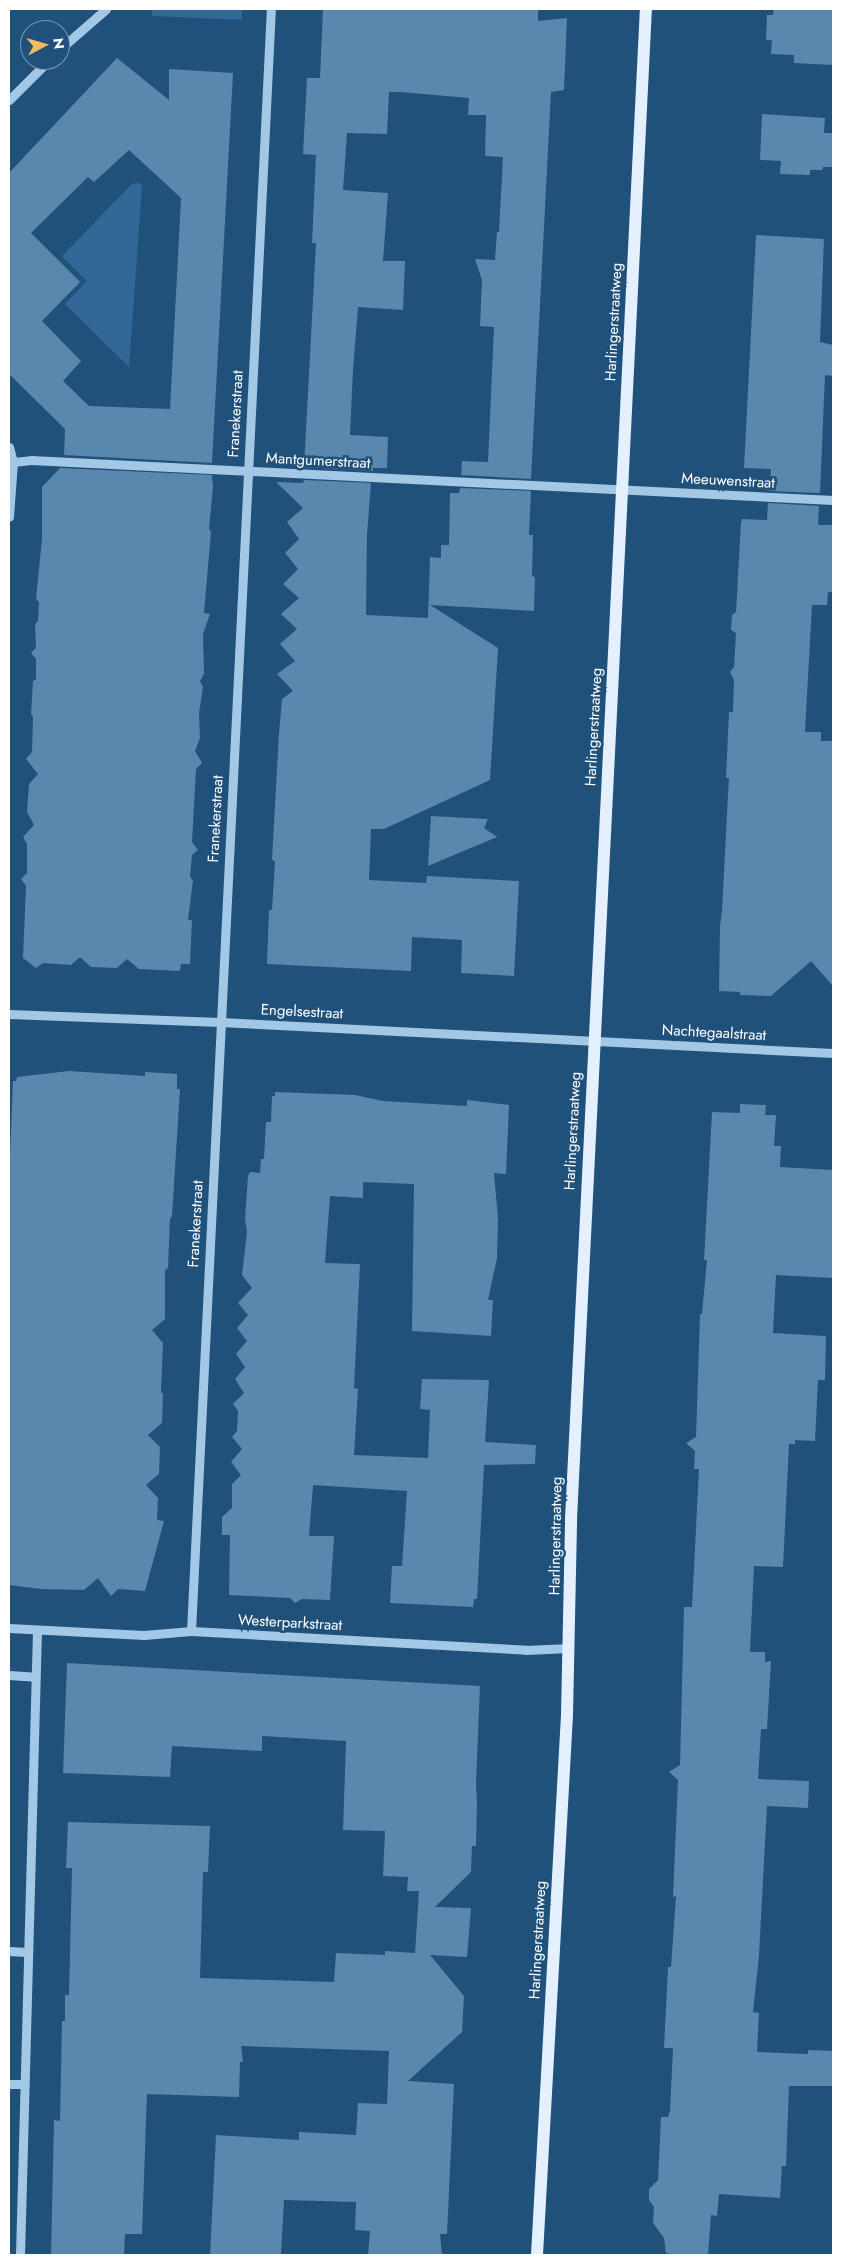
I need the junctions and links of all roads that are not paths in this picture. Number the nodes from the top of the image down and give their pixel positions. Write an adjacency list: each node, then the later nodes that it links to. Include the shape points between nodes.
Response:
1 (106, 9): 4 (street)
2 (271, 9): 9 (street, Franekerstraat)
3 (646, 9): 10 (main road, Harlingerstraatweg)
4 (70, 40)
5 (38, 70): 6 (street)
6 (9, 100)
7 (9, 447): 8 (street)
8 (13, 462): 9 (street, Mantgumerstraat, via 31,460); 12 (street)
9 (247, 471): 10 (street, Mantgumerstraat); 14 (street, Franekerstraat)
10 (622, 490): 11 (street, Meeuwenstraat); 15 (main road, Harlingerstraatweg)
11 (833, 500)
12 (9, 517)
13 (9, 1014): 14 (street, Engelsestraat)
14 (220, 1022): 15 (street, Engelsestraat); 19 (street, Franekerstraat)
15 (594, 1041): 16 (street, Nachtegaalstraat); 20 (main road, Harlingerstraatweg, via 571,1519)
16 (833, 1053)
17 (9, 1628): 18 (street, Westerparkstraat)
18 (37, 1630): 19 (street, Westerparkstraat, via 144,1635); 22 (street)
19 (191, 1631): 20 (street, Westerparkstraat, via 526,1650)
20 (569, 1648): 28 (main road, Harlingerstraatweg)
21 (9, 1675): 22 (street)
22 (36, 1677): 24 (street)
23 (9, 1951): 24 (street)
24 (27, 1952): 26 (street)
25 (9, 2084): 26 (street)
26 (24, 2084): 27 (street)
27 (20, 2255)
28 (537, 2255)

